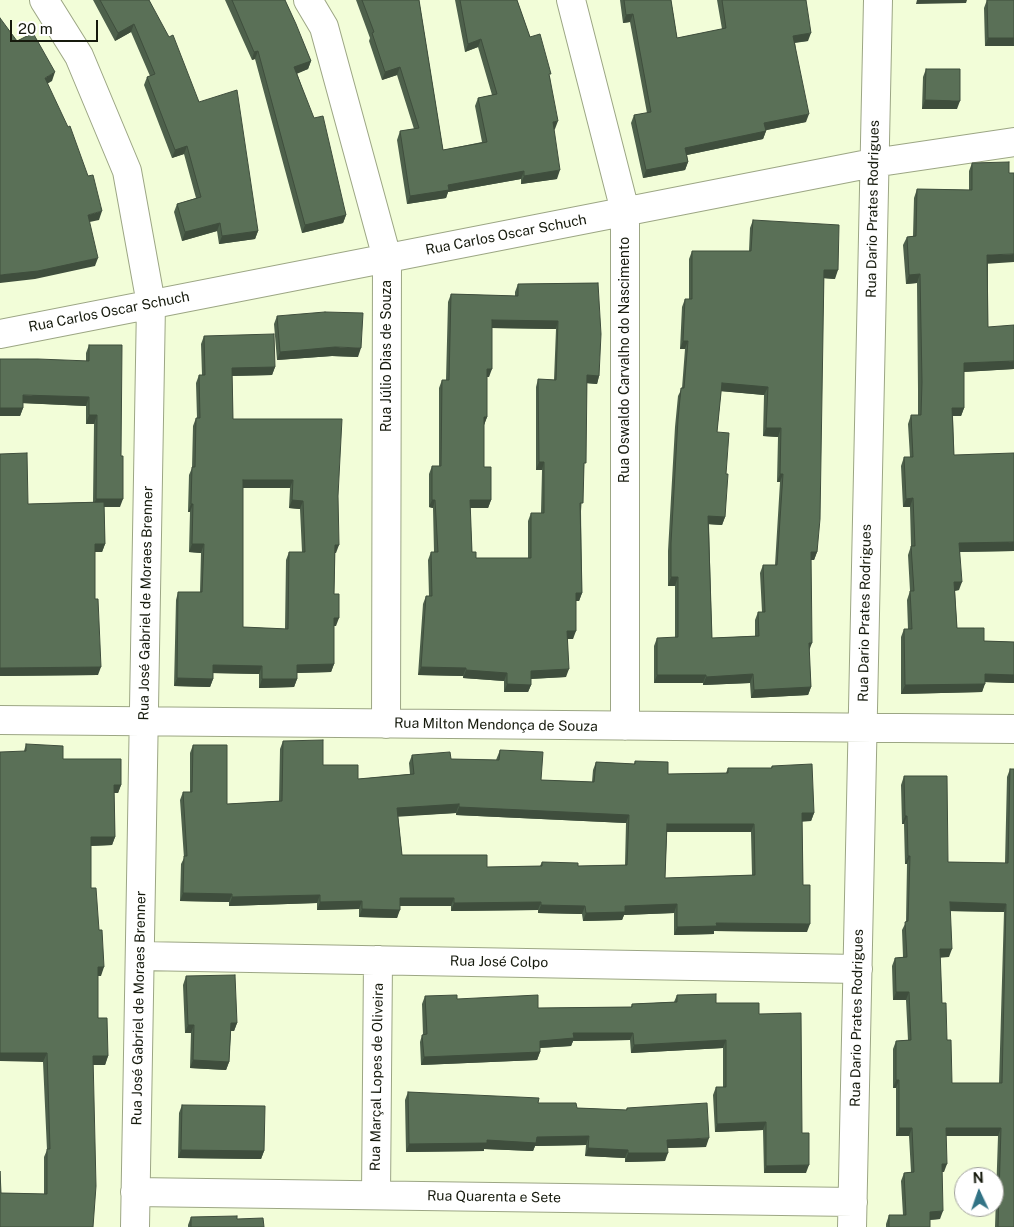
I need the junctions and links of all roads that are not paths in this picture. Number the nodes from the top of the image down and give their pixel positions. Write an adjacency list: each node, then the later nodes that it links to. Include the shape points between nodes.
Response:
1 (44, 0): 9 (street, Rua José Gabriel de Moraes Brenner, via 79,56 127,171)
2 (308, 0): 8 (street, Rua Júlio Dias de Souza, via 324,27)
3 (571, 0): 7 (street, Rua Oswaldo Carvalho do Nascimento)
4 (878, 0): 6 (street, Rua Dario Prates Rodrigues)
5 (1014, 142): 6 (street, Rua Carlos Oscar Schuch)
6 (873, 163): 7 (street, Rua Carlos Oscar Schuch); 15 (street, Rua Dario Prates Rodrigues)
7 (626, 212): 8 (street, Rua Carlos Oscar Schuch); 14 (street, Rua Oswaldo Carvalho do Nascimento)
8 (387, 258): 9 (street, Rua Carlos Oscar Schuch); 13 (street, Rua Júlio Dias de Souza)
9 (151, 304): 10 (street, Rua Carlos Oscar Schuch); 12 (street, Rua José Gabriel de Moraes Brenner)
10 (0, 334)
11 (0, 720): 12 (street, Rua Milton Mendonça de Souza)
12 (144, 721): 13 (street, Rua Milton Mendonça de Souza); 17 (street, Rua José Gabriel de Moraes Brenner)
13 (386, 724): 14 (street, Rua Milton Mendonça de Souza)
14 (625, 726): 15 (street, Rua Milton Mendonça de Souza)
15 (863, 728): 16 (street, Rua Milton Mendonça de Souza); 19 (street, Rua Dario Prates Rodrigues)
16 (1003, 729)
17 (140, 956): 18 (street, Rua José Colpo); 20 (street, Rua José Gabriel de Moraes Brenner)
18 (378, 960): 19 (street, Rua José Colpo); 21 (street, Rua Marçal Lopes de Oliveira)
19 (858, 969): 22 (street, Rua Dario Prates Rodrigues)
20 (136, 1192): 21 (street, Rua Quarenta e Sete); 23 (street, Rua José Gabriel de Moraes Brenner)
21 (376, 1195): 22 (street, Rua Quarenta e Sete)
22 (852, 1214)
23 (135, 1227)

